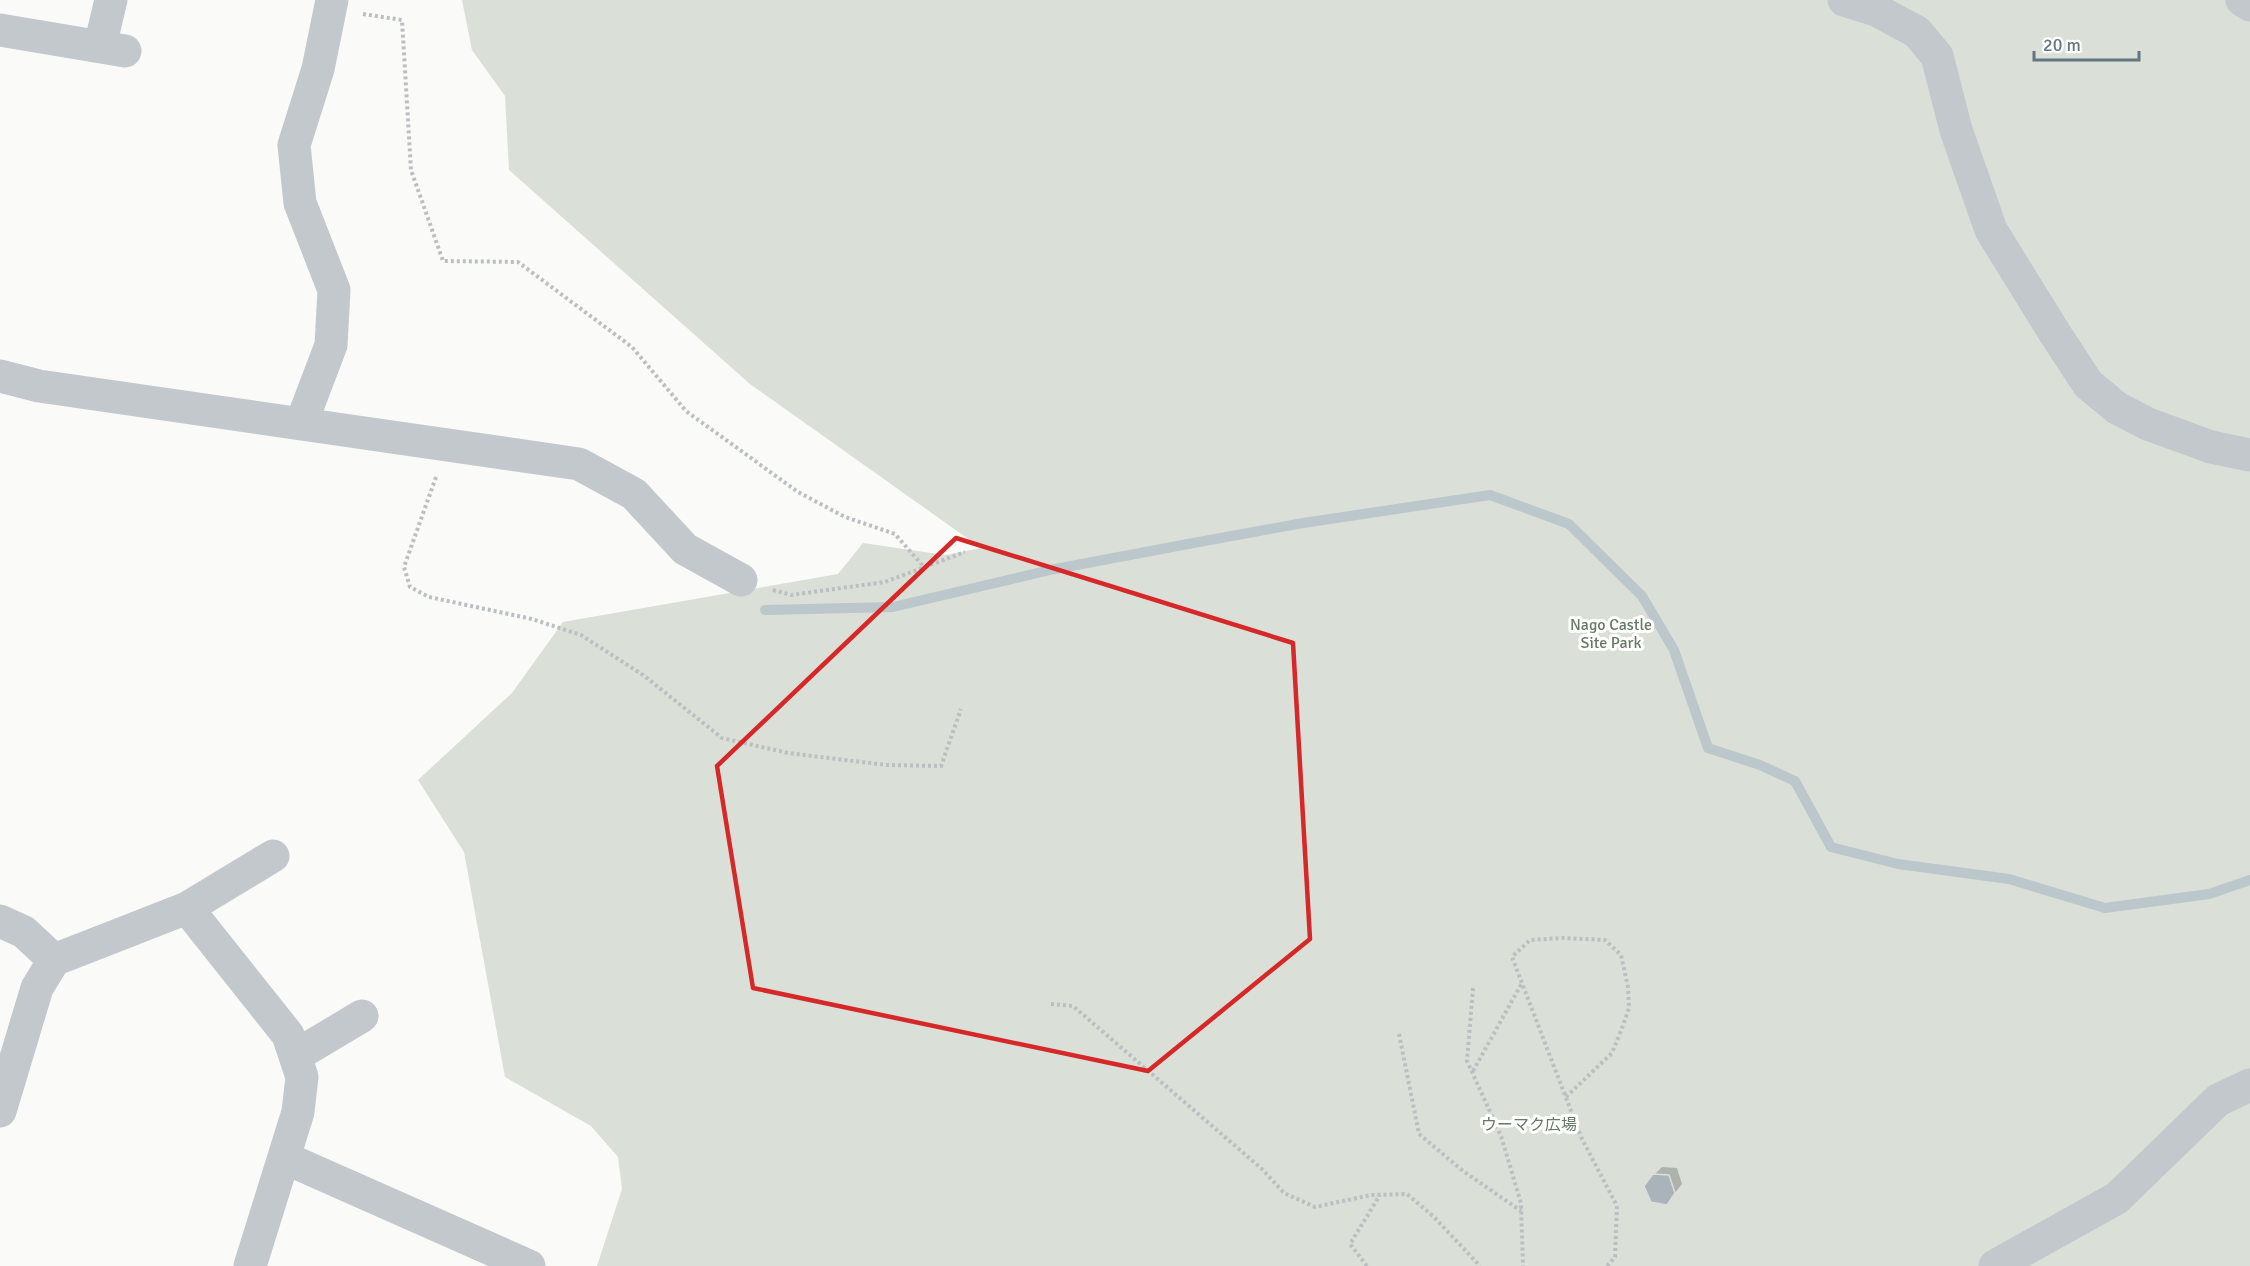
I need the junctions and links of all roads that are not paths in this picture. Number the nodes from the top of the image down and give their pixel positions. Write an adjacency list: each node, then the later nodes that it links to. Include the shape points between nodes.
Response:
1 (111, 0): 6 (street, via 113,48)
2 (1844, 0): 9 (street, via 1876,10 1917,32 1937,56 1956,130 1991,230 2088,384 2117,408 2148,424 2211,447)
3 (2242, 0): 5 (street)
4 (332, 4): 8 (street, via 318,69 294,145 300,202 334,290 331,345)
5 (2250, 5)
6 (0, 30)
7 (0, 376): 8 (street, via 39,386)
8 (301, 424): 10 (street, via 579,464 634,494 685,549)
9 (2250, 454)
10 (741, 580)
11 (273, 856): 12 (street)
12 (187, 908): 14 (street); 16 (street, via 288,1035)
13 (0, 921): 14 (street, via 24,932)
14 (54, 960): 18 (street, via 37,988)
15 (362, 1016): 16 (street)
16 (295, 1056): 19 (street, via 302,1077)
17 (2250, 1085): 22 (street, via 2218,1100 2117,1198)
18 (0, 1111)
19 (285, 1158): 20 (street); 21 (street)
20 (250, 1266)
21 (529, 1266)
22 (1995, 1266)

